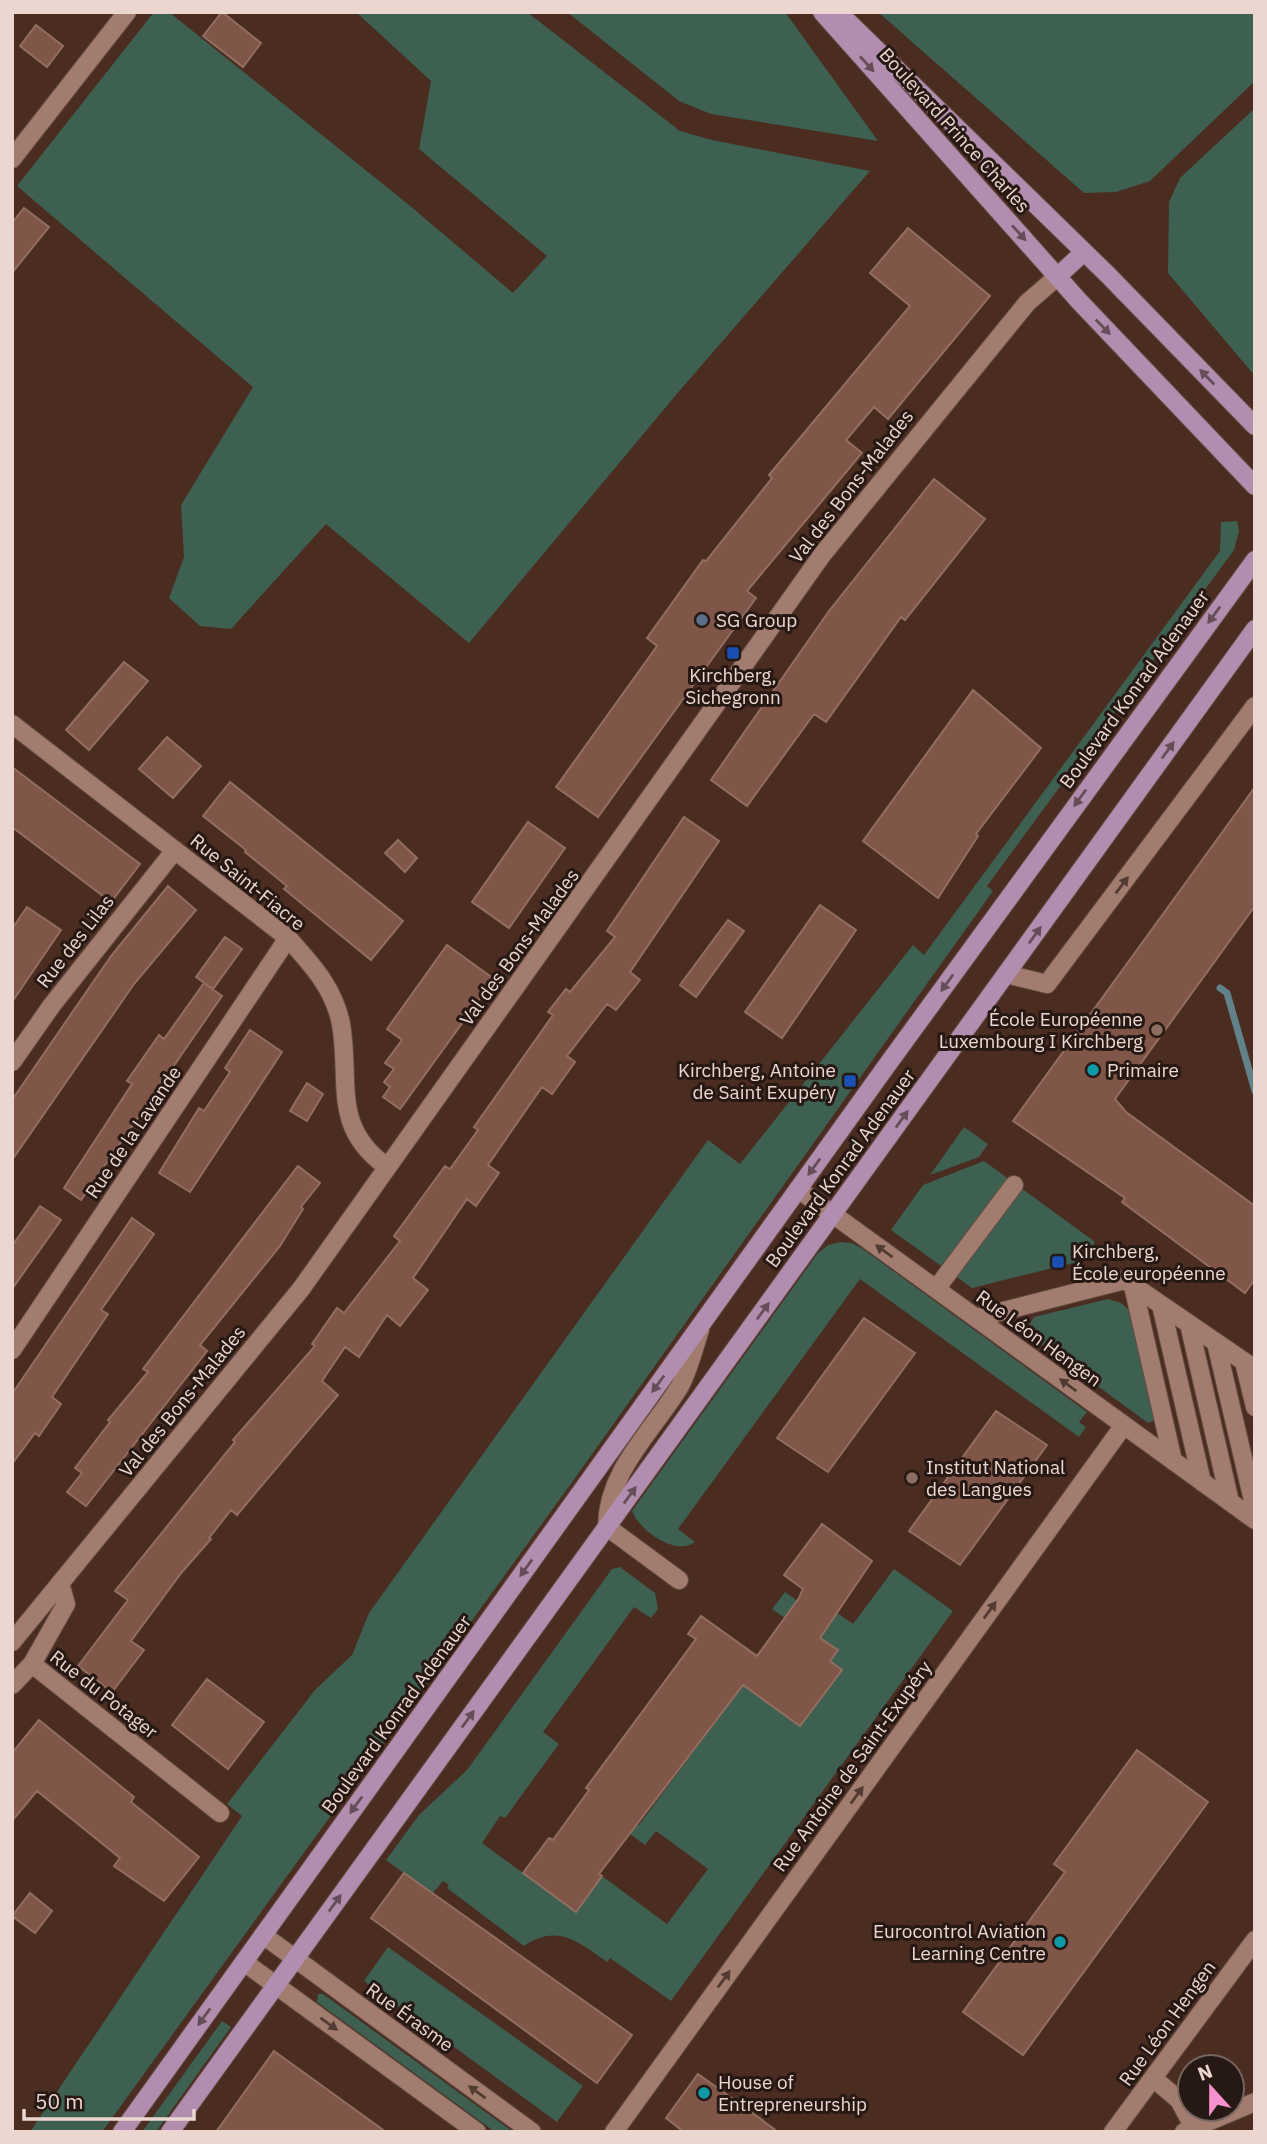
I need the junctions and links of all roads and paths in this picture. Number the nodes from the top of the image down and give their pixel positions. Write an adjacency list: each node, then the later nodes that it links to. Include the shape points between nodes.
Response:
1 (127, 12): 4 (street)
2 (822, 12): 6 (main road, Boulevard Prince Charles, one-way to 6)
3 (838, 12): 5 (main road, Boulevard Prince Charles)
4 (12, 159)
5 (1084, 252): 6 (main road); 7 (main road, Boulevard Prince Charles, one-way to 5)
6 (1058, 276): 8 (main road, Boulevard Prince Charles, one-way to 8); 17 (street, Val des Bons-Malades, via 1027,303 822,555)
7 (1255, 426)
8 (1255, 486)
9 (1255, 560): 19 (main road, Boulevard Konrad Adenauer, one-way to 19)
10 (1255, 629): 15 (main road, Boulevard Konrad Adenauer, one-way to 10)
11 (1255, 706): 15 (street, one-way to 11, via 1047,984)
12 (12, 724): 13 (street, Rue Saint-Fiacre)
13 (175, 850): 14 (street, Rue Saint-Fiacre); 16 (street, Rue des Lilas, via 52,1004)
14 (288, 938): 17 (street, Rue Saint-Fiacre, via 325,980 341,1023 351,1125 360,1143); 28 (street, Rue de la Lavande)
15 (1006, 974): 20 (main road, Boulevard Konrad Adenauer, one-way to 15)
16 (12, 1062)
17 (386, 1166): 39 (street, Val des Bons-Malades, via 301,1289)
18 (1014, 1185): 22 (street)
19 (798, 1189): 20 (street, Rue Léon Hengen); 25 (main road, Boulevard Konrad Adenauer)
20 (833, 1214): 22 (street, Rue Léon Hengen, one-way to 20); 37 (main road, Boulevard Konrad Adenauer, one-way to 20)
21 (1133, 1286): 23 (street); 24 (street, via 1125,1280); 32 (street)
22 (936, 1289): 24 (street, Rue Léon Hengen)
23 (1161, 1305): 26 (street); 33 (street)
24 (976, 1318): 31 (street, Rue Léon Hengen, one-way to 24)
25 (704, 1320): 37 (street, Boulevard Konrad Adenauer, via 681,1384 614,1482); 44 (main road, Boulevard Konrad Adenauer, one-way to 44)
26 (1189, 1324): 27 (street); 34 (street)
27 (1216, 1343): 29 (street); 35 (street)
28 (12, 1350)
29 (1250, 1365): 30 (street)
30 (1255, 1407)
31 (1124, 1425): 32 (street, Rue Léon Hengen); 56 (street, Rue Antoine de Saint-Exupéry, one-way to 31)
32 (1174, 1461): 33 (street, Rue Léon Hengen)
33 (1202, 1482): 34 (street, Rue Léon Hengen)
34 (1230, 1502): 36 (street, Rue Léon Hengen)
35 (1255, 1508)
36 (1255, 1521)
37 (607, 1527): 38 (street); 46 (main road, Boulevard Konrad Adenauer, one-way to 37)
38 (679, 1580)
39 (60, 1583): 40 (street, Val des Bons-Malades); 41 (street, Rue du Potager, via 66,1604)
40 (12, 1642)
41 (32, 1664): 42 (street); 43 (street, Rue du Potager)
42 (12, 1685)
43 (220, 1813)
44 (263, 1935): 46 (street, Rue Érasme); 47 (main road, Boulevard Konrad Adenauer)
45 (1255, 1940): 49 (street, Rue Léon Hengen)
46 (295, 1959): 48 (main road, Boulevard Konrad Adenauer); 55 (street, Rue Érasme, one-way to 46)
47 (244, 1962): 48 (street); 52 (main road, Boulevard Konrad Adenauer, one-way to 52)
48 (276, 1985): 53 (main road, Boulevard Konrad Adenauer); 54 (street, one-way to 54)
49 (1153, 2078): 51 (street, via 1180,2100); 57 (street, Rue Léon Hengen)
50 (1255, 2102): 51 (street)
51 (1189, 2130)
52 (122, 2132)
53 (170, 2132)
54 (477, 2132)
55 (532, 2132)
56 (614, 2132)
57 (1113, 2132)

